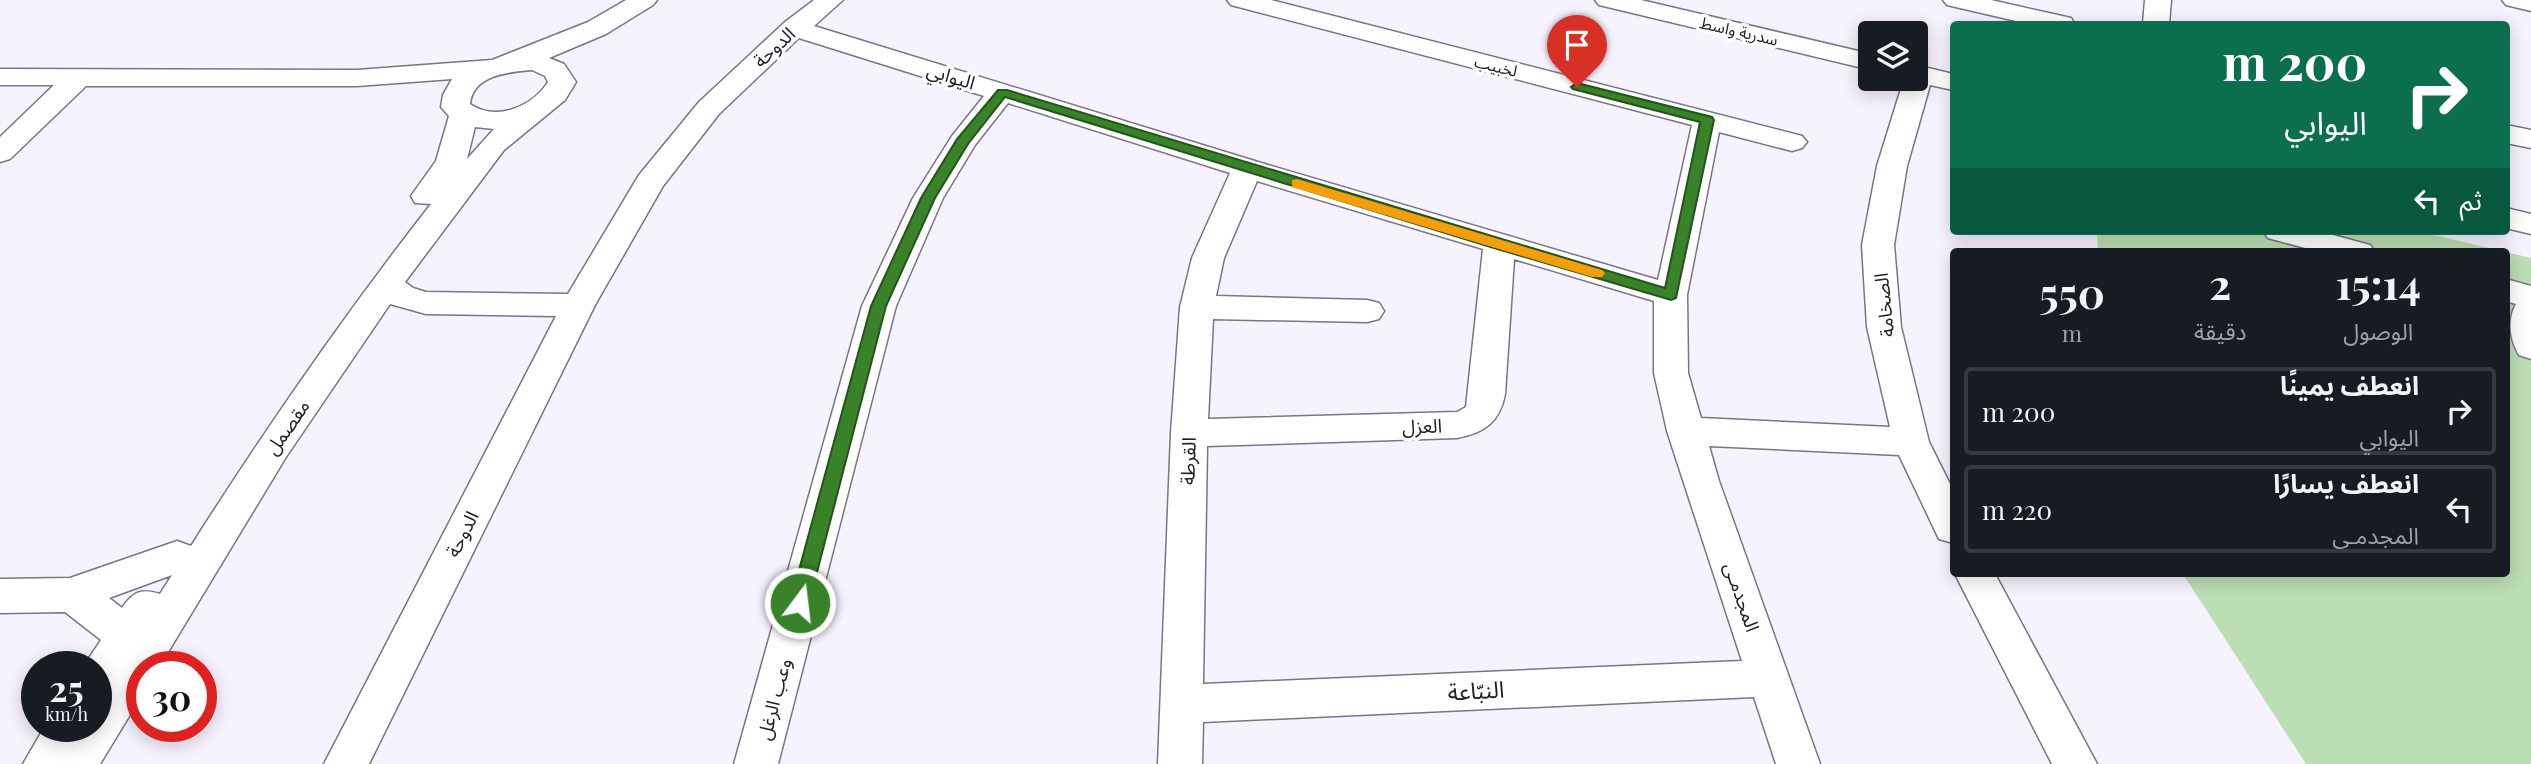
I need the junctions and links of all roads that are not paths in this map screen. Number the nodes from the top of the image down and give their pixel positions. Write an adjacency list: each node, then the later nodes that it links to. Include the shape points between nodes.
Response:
1 (830, 0): 11 (street, الدوحة)
2 (1240, 0): 24 (street, لخبيب)
3 (1608, 0): 12 (street, سدرية واسط)
4 (1956, 0): 9 (street)
5 (2158, 0): 10 (street)
6 (2515, 0): 7 (street)
7 (2531, 3)
8 (633, 7): 13 (street, via 570,40); 19 (street)
9 (2049, 21)
10 (2156, 21)
11 (794, 28): 21 (street, اليوابي); 41 (street, الدوحة, via 709,108 650,182)
12 (1858, 59)
13 (503, 65): 17 (street); 19 (street, via 548,65 559,72); 22 (street, via 461,86)
14 (1928, 76): 18 (street)
15 (0, 77): 16 (street)
16 (78, 78): 17 (street, via 212,79 233,90 308,92); 25 (street)
17 (357, 78): 22 (street, via 394,82)
18 (1950, 81)
19 (562, 82): 23 (street, مقصمل, via 558,93)
20 (1913, 91): 49 (street, الصخامة, via 1892,166 1878,245 1884,327)
21 (1002, 92): 30 (street, اليوابي); 61 (street, وعب الرغل, via 962,142 928,198 879,306)
22 (459, 106): 23 (street, via 493,120); 51 (street, مقصمل, via 451,162 300,370)
23 (529, 113): 36 (street, مقصمل, via 494,144)
24 (1707, 120): 28 (street, لخبيب); 38 (street, المجدمـى)
25 (11, 130): 29 (street)
26 (2510, 135): 27 (street)
27 (2531, 139)
28 (1792, 142)
29 (0, 153)
30 (1247, 168): 34 (street, اليوابي); 43 (street, القرطة, via 1208,258)
31 (2510, 219): 32 (street)
32 (2531, 223)
33 (2294, 235): 35 (street)
34 (1499, 245): 38 (street, اليوابي); 48 (street, العزل, via 1488,394 1480,418 1457,425)
35 (2344, 248)
36 (387, 283): 40 (street, via 401,296); 45 (street, مقصمل)
37 (2510, 291): 39 (street)
38 (1671, 295): 47 (street, المجدمـى, via 1671,373)
39 (2531, 297)
40 (426, 303): 41 (street); 45 (street, via 392,310)
41 (578, 305): 60 (street, الدوحة)
42 (2531, 306): 46 (street, via 2526,317)
43 (1197, 307): 44 (street); 48 (street, القرطة)
44 (1367, 311)
45 (360, 324): 59 (street, مقصمل)
46 (2531, 347)
47 (1685, 431): 49 (street); 57 (street, المجدمـى)
48 (1189, 433): 58 (street, القرطة)
49 (1911, 442): 50 (street, الصخامة)
50 (1950, 522)
51 (177, 557): 53 (street); 55 (street, مقصمل)
52 (1977, 577): 64 (street)
53 (71, 595): 54 (street); 55 (street, via 93,606)
54 (0, 596)
55 (125, 639): 56 (street, مقصمل)
56 (112, 659)
57 (1770, 678): 58 (street, النبّاعة); 63 (street, المجدمـى)
58 (1181, 705): 62 (street, القرطة)
59 (55, 752)
60 (346, 764)
61 (756, 764)
62 (1180, 764)
63 (1798, 764)
64 (2076, 764)

